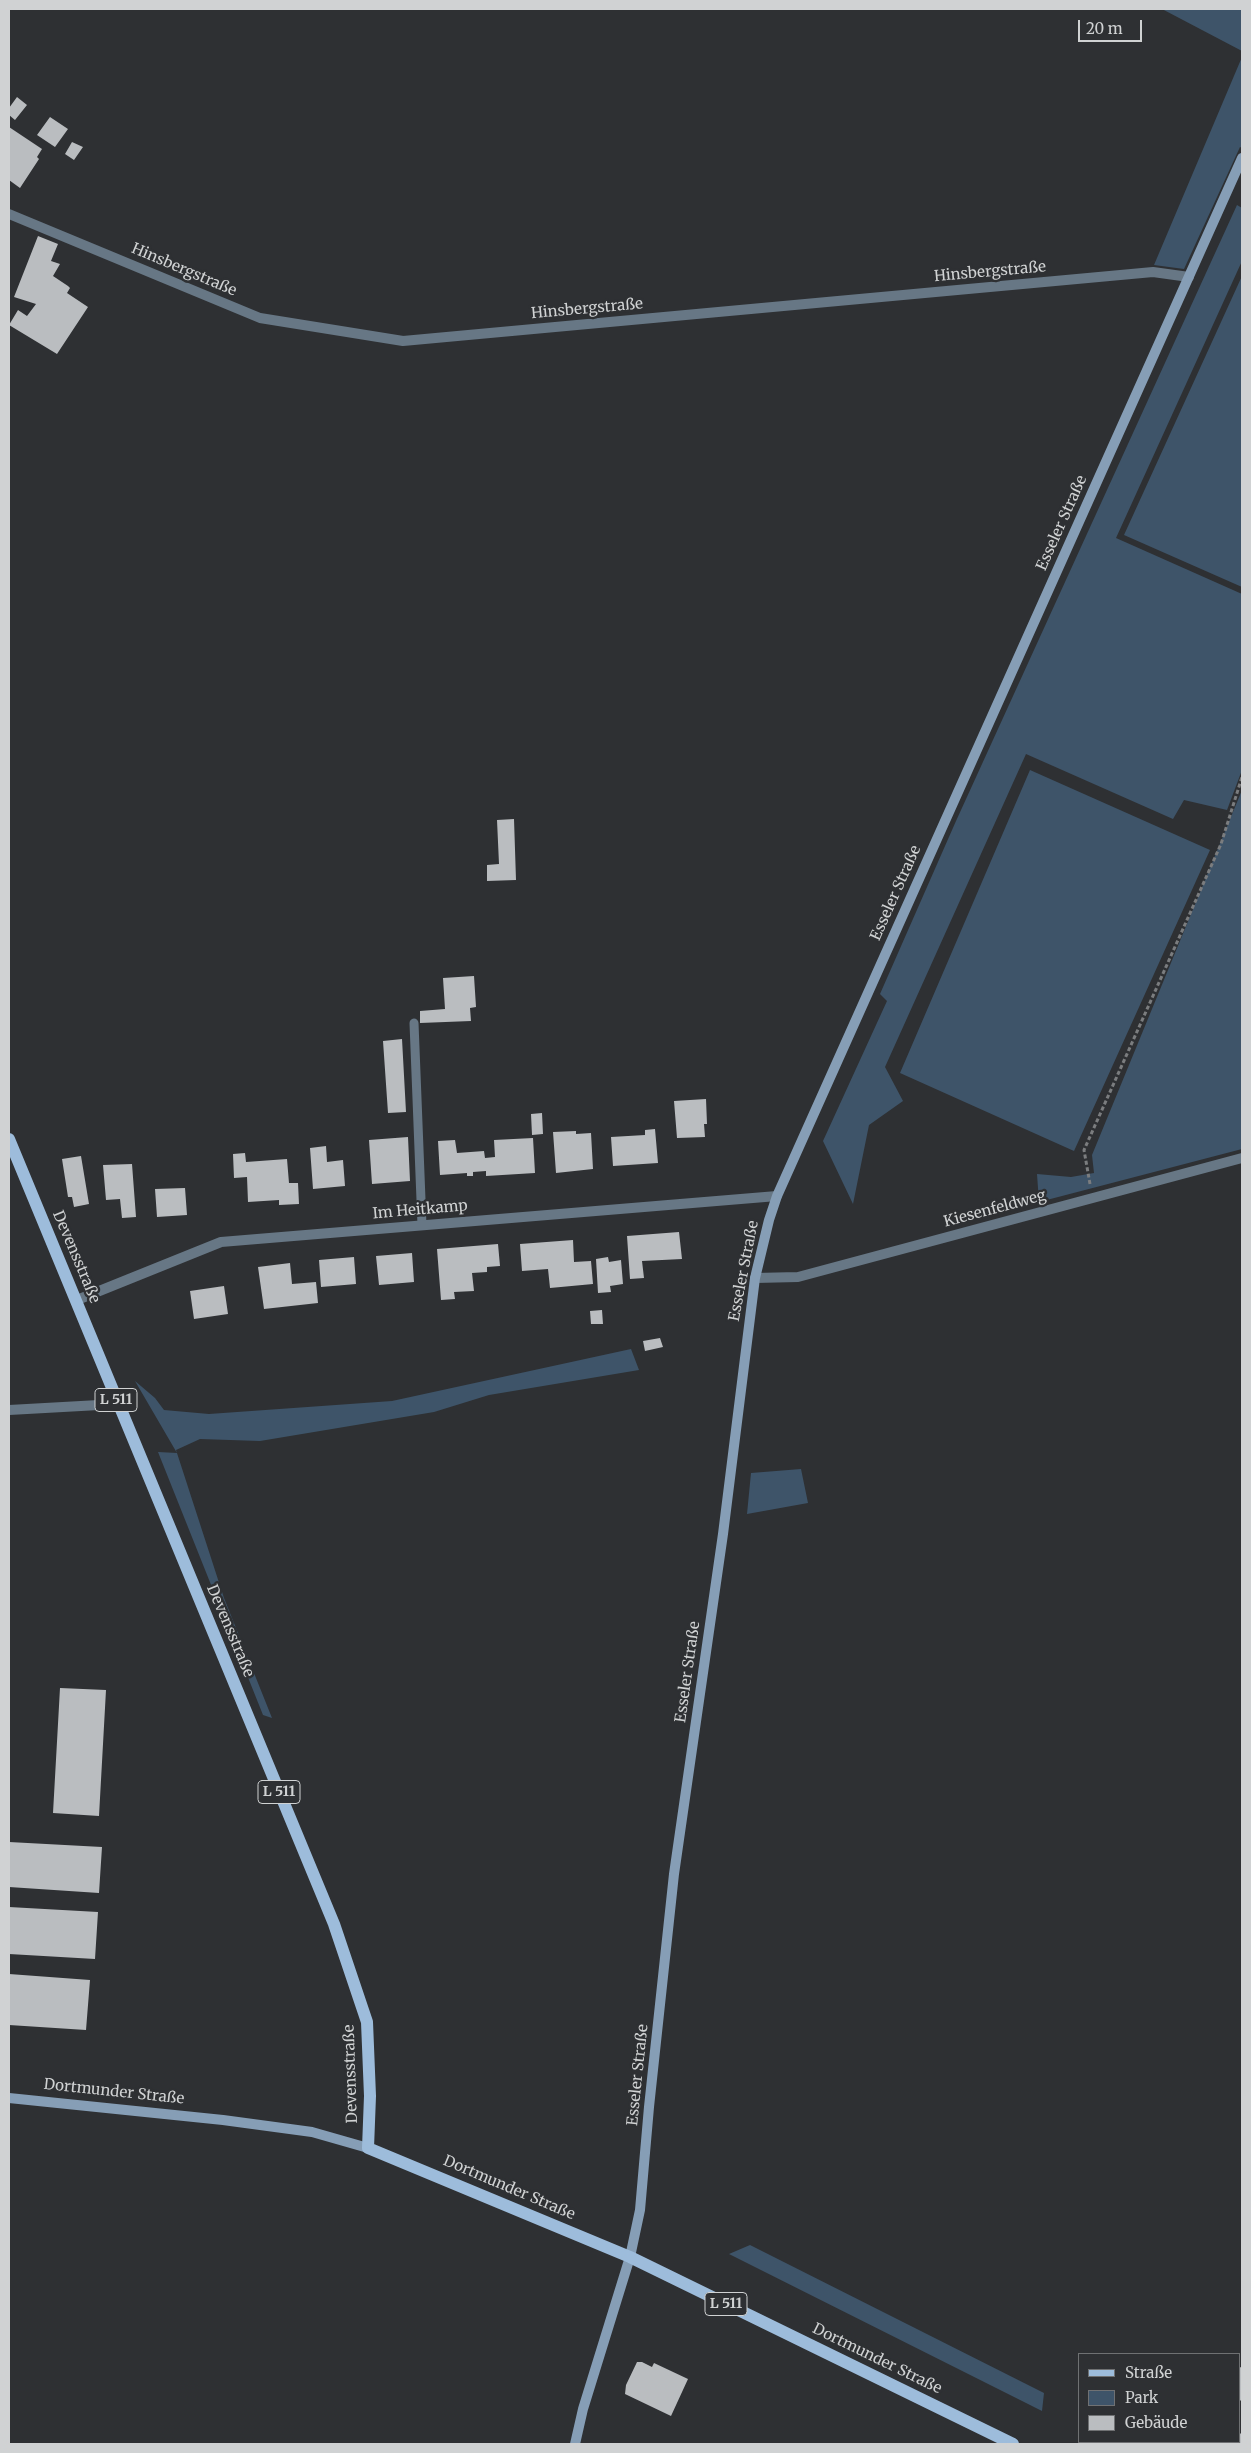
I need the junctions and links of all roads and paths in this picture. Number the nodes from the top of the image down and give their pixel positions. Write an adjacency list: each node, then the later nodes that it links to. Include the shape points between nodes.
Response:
1 (1242, 158): 3 (main road, Esseler Straße)
2 (9, 214): 3 (street, Hinsbergstraße, via 260,318 403,341 1153,272)
3 (1189, 277): 8 (main road, Esseler Straße)
4 (1242, 777): 9 (path, via 1220,844 1084,1150)
5 (414, 1022): 10 (lane)
6 (9, 1139): 12 (main road, Devensstraße / L 511)
7 (1242, 1158): 9 (street, Kiesenfeldweg)
8 (777, 1196): 10 (street, Im Heitkamp); 11 (main road, Esseler Straße)
9 (1093, 1198): 11 (street, Kiesenfeldweg, via 798,1277)
10 (422, 1225): 12 (street, Im Heitkamp, via 221,1242)
11 (755, 1278): 17 (main road, Esseler Straße, via 674,1874 640,2210)
12 (77, 1300): 13 (main road, Devensstraße / L 511)
13 (117, 1404): 14 (street); 16 (main road, Devensstraße / L 511, via 334,1924 368,2022)
14 (9, 1410)
15 (9, 2098): 16 (main road, Dortmunder Straße, via 312,2132)
16 (368, 2148): 17 (main road, Dortmunder Straße / L 511)
17 (630, 2257): 18 (main road, Esseler Straße); 19 (main road, Dortmunder Straße / L 511)
18 (575, 2444)
19 (1013, 2444)

